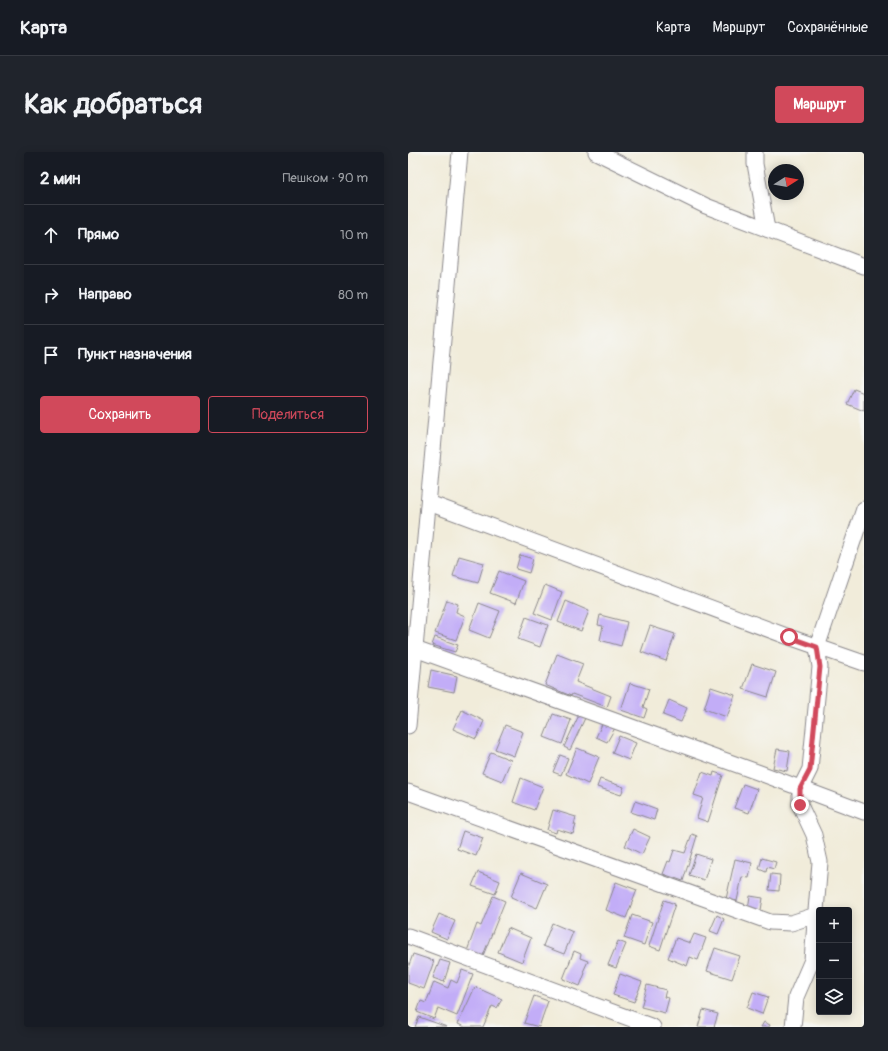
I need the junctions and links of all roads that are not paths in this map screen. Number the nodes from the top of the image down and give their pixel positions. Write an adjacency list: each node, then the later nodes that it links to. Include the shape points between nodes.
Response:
1 (460, 152): 6 (street)
2 (596, 152): 4 (street, via 706,206)
3 (756, 152): 4 (street, via 755,164)
4 (767, 229): 5 (street)
5 (864, 266)
6 (429, 503): 8 (street); 9 (street)
7 (864, 509): 8 (street)
8 (817, 647): 10 (street); 12 (street, via 820,667 810,770)
9 (415, 649): 11 (street); 12 (street)
10 (864, 663)
11 (408, 726)
12 (800, 789): 14 (street); 15 (street, via 800,805 814,835 820,862)
13 (408, 792): 16 (street, via 770,922 791,923)
14 (864, 812)
15 (817, 907)
16 (816, 914): 19 (street, via 812,960 796,997)
17 (408, 936): 18 (street)
18 (653, 1027)
19 (793, 1027)

